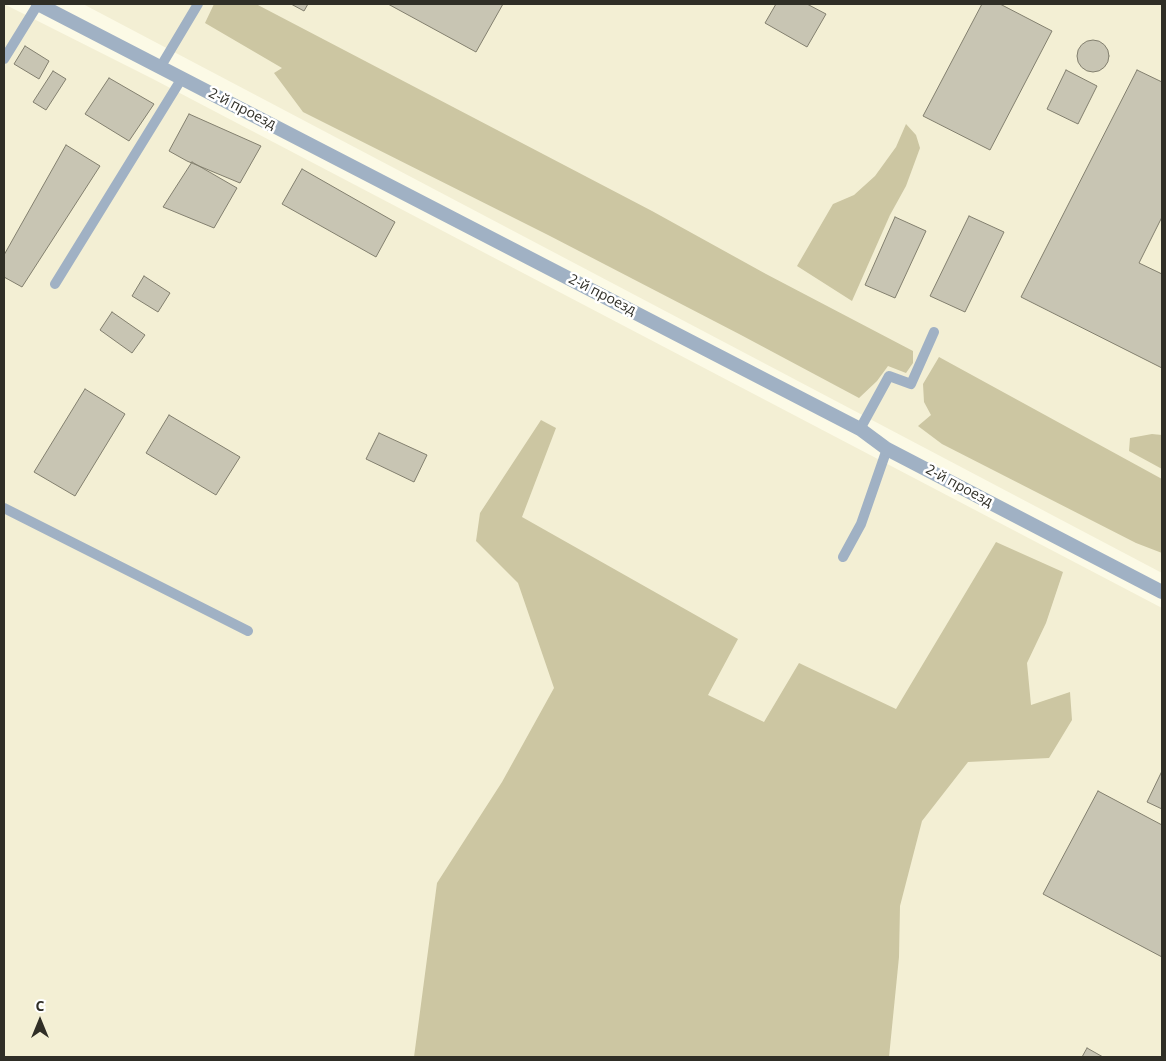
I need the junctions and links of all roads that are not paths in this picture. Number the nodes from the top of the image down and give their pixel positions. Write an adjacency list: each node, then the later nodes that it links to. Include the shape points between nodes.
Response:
1 (38, 4): 3 (lane); 4 (street, 2-й проезд)
2 (198, 4): 4 (lane)
3 (4, 59)
4 (161, 66): 5 (street, 2-й проезд)
5 (182, 78): 6 (lane); 8 (street, 2-й проезд)
6 (55, 284)
7 (934, 332): 8 (lane, via 910,384 889,376)
8 (860, 429): 9 (street, 2-й проезд)
9 (887, 449): 11 (lane, via 861,524); 12 (street, 2-й проезд)
10 (4, 508): 13 (lane)
11 (843, 557)
12 (1162, 592)
13 (248, 631)

